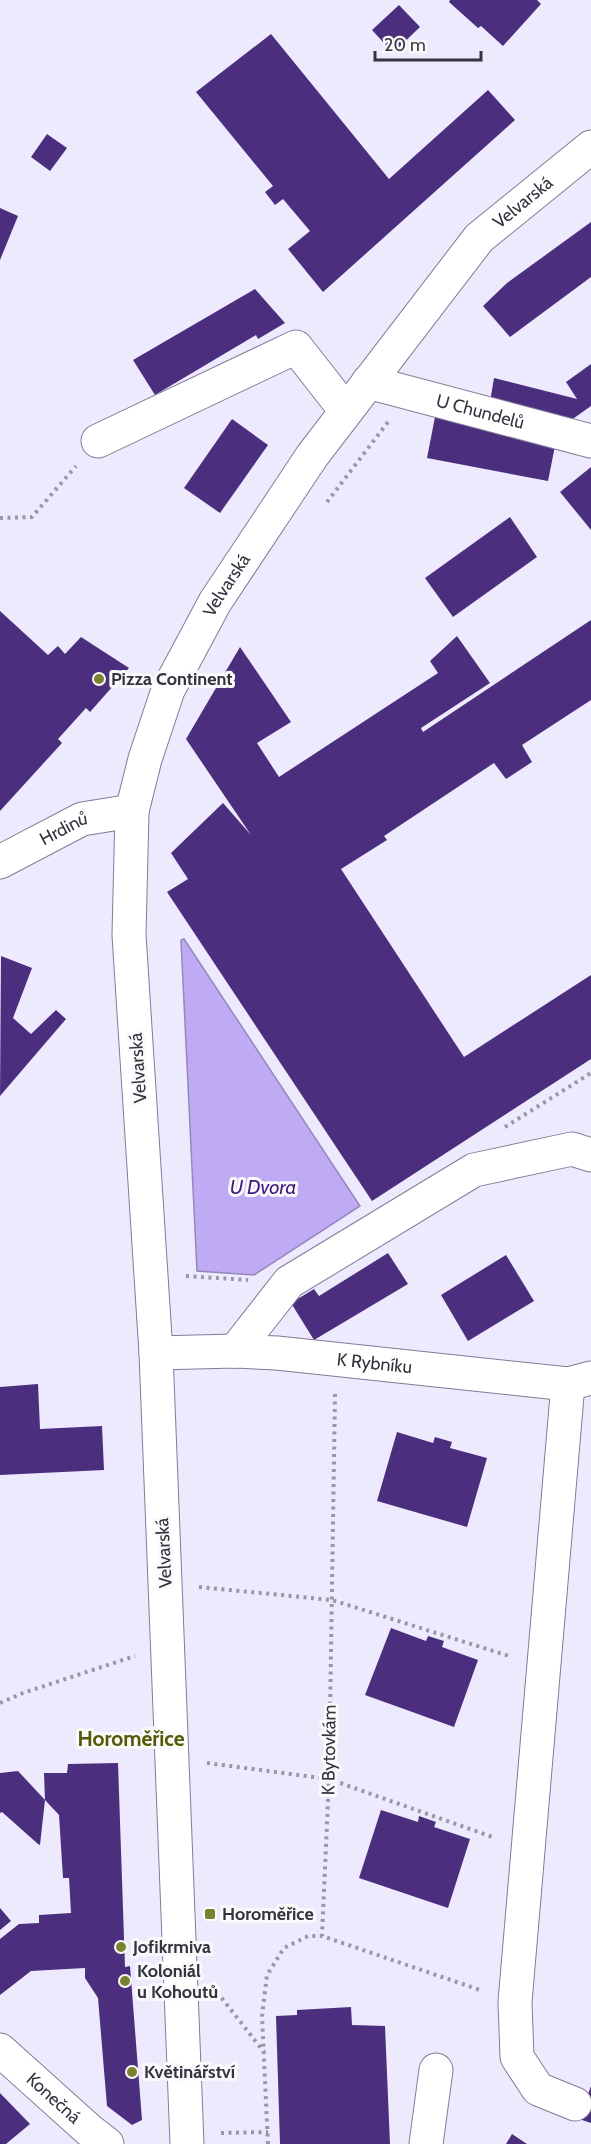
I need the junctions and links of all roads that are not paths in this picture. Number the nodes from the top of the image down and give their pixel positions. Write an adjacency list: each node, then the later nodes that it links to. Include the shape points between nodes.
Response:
1 (591, 147): 2 (main road, Velvarská, via 479,238)
2 (368, 382): 3 (main road, Velvarská); 5 (main road, U Chundelů)
3 (346, 411): 4 (main road, via 296,347); 6 (main road, Velvarská, via 215,602 178,670 145,759)
4 (98, 441)
5 (591, 441)
6 (132, 811): 7 (main road, Hrdinů, via 82,819); 10 (main road, Velvarská, via 129,935)
7 (0, 862)
8 (591, 1155): 9 (main road, via 573,1149 474,1170 289,1282)
9 (235, 1351): 10 (main road, K Rybníku); 11 (main road, K Rybníku)
10 (156, 1353): 16 (main road, Velvarská)
11 (579, 1381): 14 (main road, via 544,1666 515,2002 517,2057 538,2089)
12 (0, 2050): 15 (main road, Konečná)
13 (436, 2070): 17 (main road)
14 (575, 2104)
15 (107, 2144)
16 (187, 2144)
17 (426, 2144)

